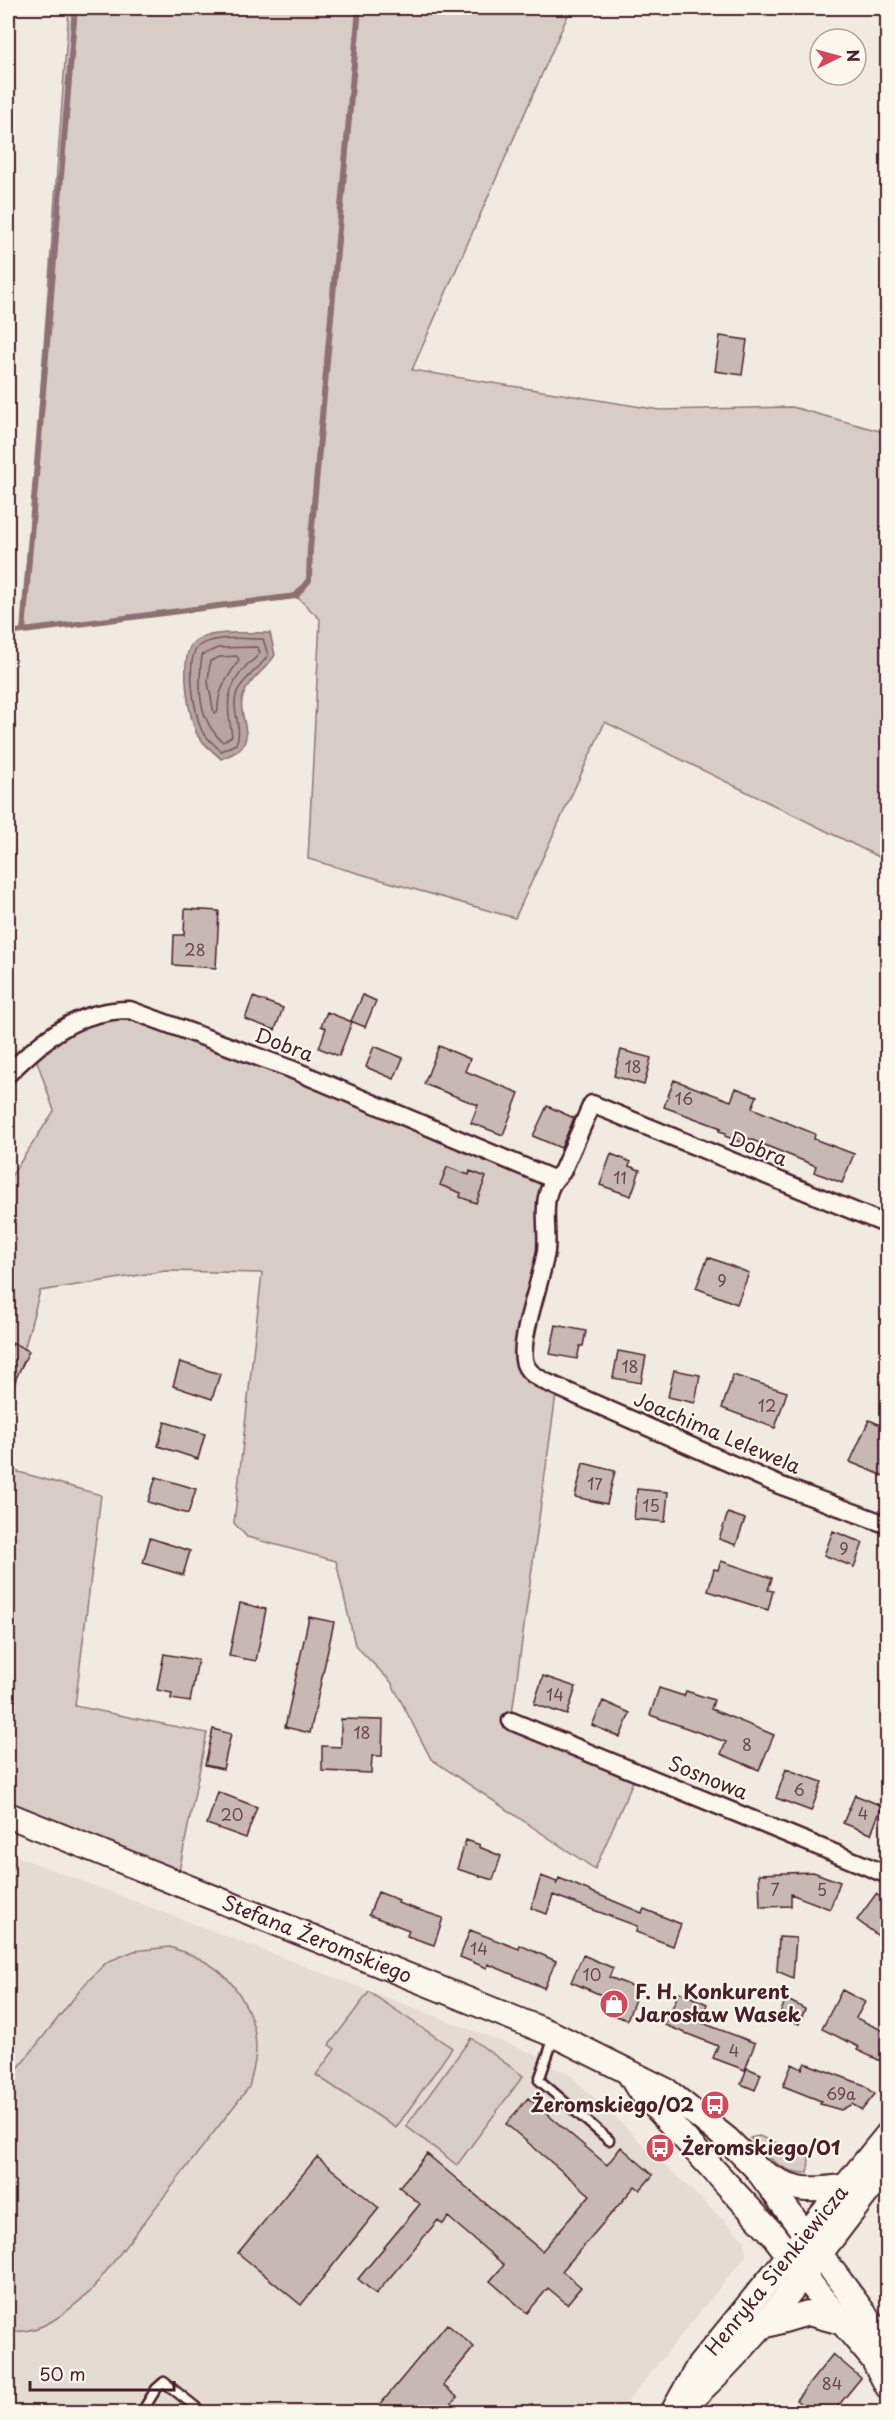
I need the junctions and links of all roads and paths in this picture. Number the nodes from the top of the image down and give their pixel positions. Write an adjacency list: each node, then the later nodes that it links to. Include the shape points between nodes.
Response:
1 (8, 1074): 2 (street, Dobra, via 33,1049 72,1022 110,1010 130,1010 291,1069)
2 (553, 1179): 3 (street, Dobra, via 562,1172 592,1104); 4 (street, Dobra, via 546,1196 546,1250 526,1342 524,1361)
3 (888, 1225)
4 (532, 1374): 5 (street, Joachima Lelewela, via 779,1485)
5 (888, 1525)
6 (511, 1721): 8 (street, Sosnowa)
7 (8, 1815): 9 (street, Stefana Żeromskiego)
8 (888, 1875)
9 (555, 2035): 10 (street, Stefana Żeromskiego); 12 (lane, via 539,2080)
10 (625, 2068): 14 (street, Stefana Żeromskiego, via 667,2091 727,2139); 18 (street, Stefana Żeromskiego, via 638,2088)
11 (888, 2134): 15 (street, Henryka Sienkiewicza)
12 (609, 2140)
13 (888, 2165): 17 (street, Henryka Sienkiewicza)
14 (756, 2169): 15 (street, Stefana Żeromskiego, via 783,2185 815,2191); 16 (street, Stefana Żeromskiego)
15 (846, 2186): 16 (street, Henryka Sienkiewicza)
16 (805, 2234): 17 (street, Stefana Żeromskiego); 18 (street, Henryka Sienkiewicza)
17 (820, 2253): 19 (street, Henryka Sienkiewicza); 22 (street, Stefana Żeromskiego)
18 (789, 2254): 19 (street, Stefana Żeromskiego); 26 (street, Henryka Sienkiewicza, via 698,2367)
19 (803, 2274): 20 (street, Stefana Żeromskiego); 21 (street, Henryka Sienkiewicza)
20 (841, 2322): 21 (street, via 808,2313); 23 (street, Stefana Żeromskiego, via 873,2360)
21 (760, 2327): 26 (street, Henryka Sienkiewicza, via 710,2383)
22 (888, 2350)
23 (888, 2387)
24 (142, 2412): 25 (lane, via 164,2382)
25 (202, 2412)
26 (674, 2412)

